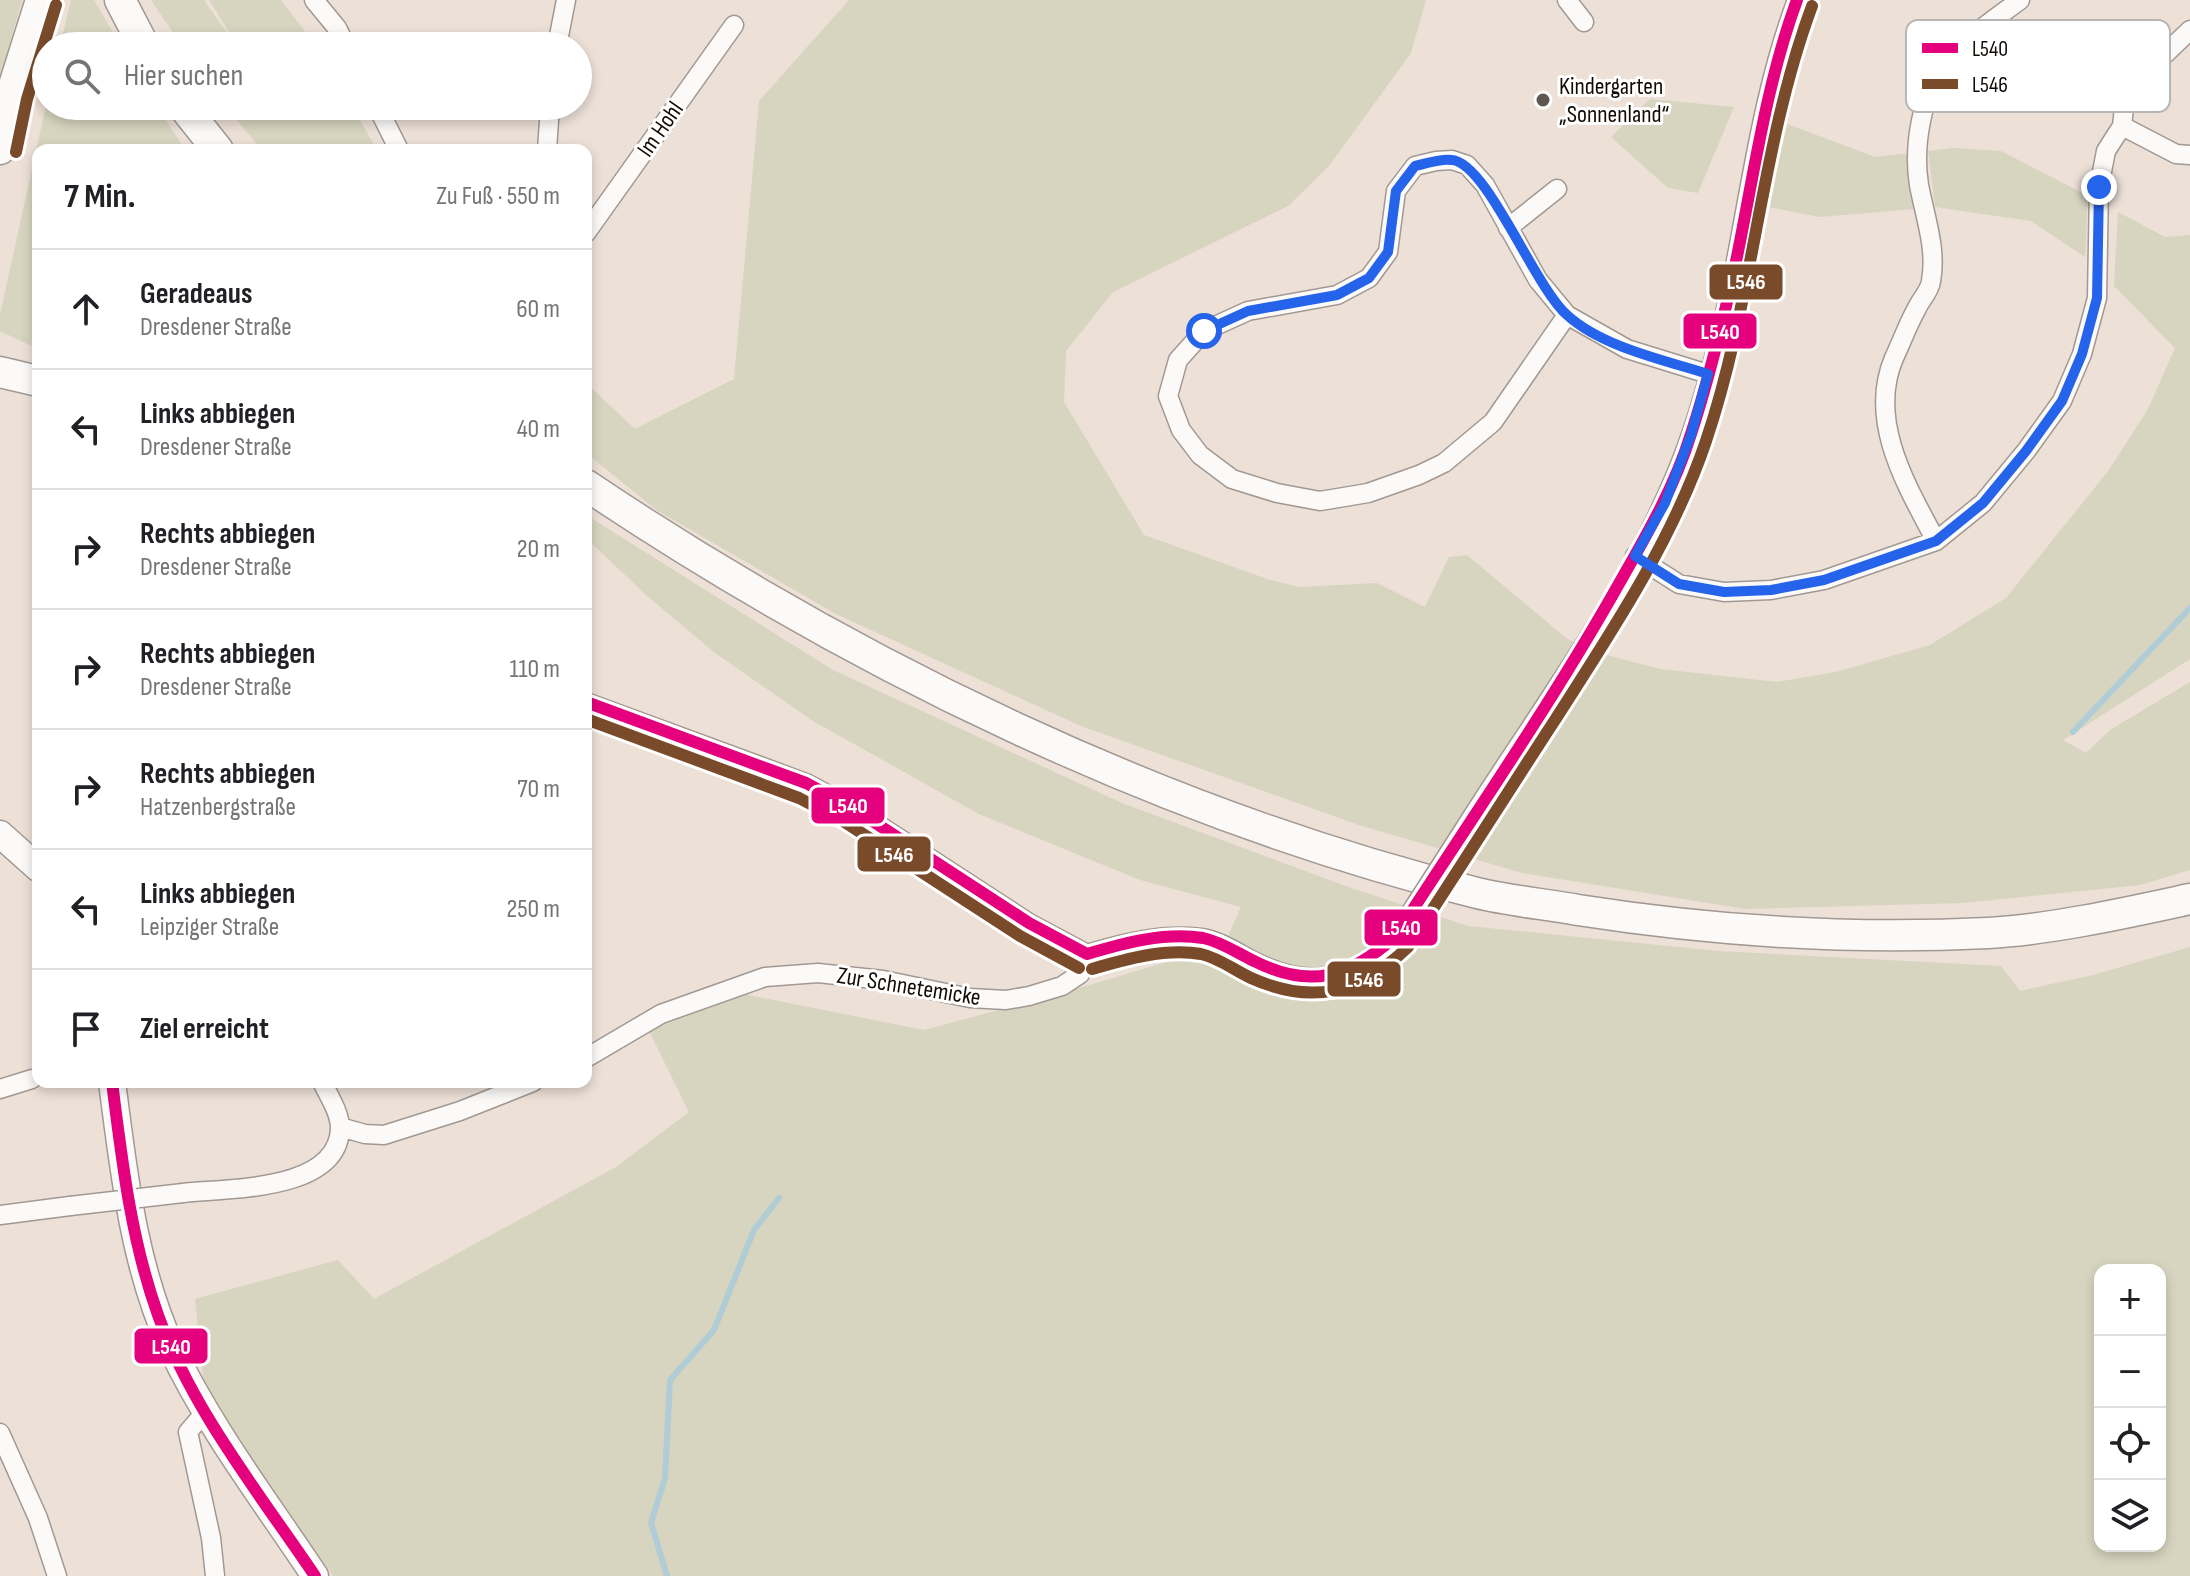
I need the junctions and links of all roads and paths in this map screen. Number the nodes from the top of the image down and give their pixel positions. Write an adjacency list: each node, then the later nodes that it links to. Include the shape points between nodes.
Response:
1 (41, 0): 25 (main road)
2 (314, 0): 13 (street)
3 (566, 0): 14 (street)
4 (1567, 0): 9 (street)
5 (1797, 0): 32 (street, via 1780,46)
6 (2020, 0): 8 (street)
7 (122, 4): 12 (main road)
8 (1994, 20)
9 (1584, 22)
10 (734, 25): 28 (street, Im Hohl)
11 (2190, 30): 15 (street)
12 (137, 32)
13 (339, 32)
14 (560, 32)
15 (2170, 49)
16 (1925, 112): 35 (street, via 1917,164 1932,244 1931,284 1890,368 1885,420 1899,470)
17 (2124, 112): 21 (street)
18 (194, 120): 22 (main road)
19 (384, 120): 23 (street)
20 (549, 120): 24 (street)
21 (2122, 126): 26 (street, via 2176,154); 35 (street, via 2106,151 2099,187 2097,298 2062,401 1983,503)
22 (213, 144)
23 (396, 144)
24 (547, 144)
25 (0, 149)
26 (2190, 155)
27 (1557, 189): 29 (street)
28 (592, 225)
29 (1508, 228): 30 (street, via 1538,280); 30 (street, via 1485,185 1467,165 1452,160 1415,166 1396,191 1388,252 1369,278 1337,295 1248,311 1204,331 1186,350 1168,396 1181,430 1200,455 1232,479 1320,501 1368,493 1444,463 1493,422)
30 (1567, 315): 32 (street, via 1627,349)
31 (0, 372): 33 (main road)
32 (1708, 374): 36 (street, via 1665,503)
33 (32, 380)
34 (592, 489): 40 (main road, via 826,634 1023,732 1305,843 1480,894 1727,928 1874,936 1992,933)
35 (1936, 541): 36 (street, via 1824,580 1771,590 1724,592 1679,584)
36 (1635, 556): 41 (street, bridge, via 1582,648 1395,937 1359,967 1311,980 1202,938 1127,941)
37 (592, 704): 41 (street, via 806,783)
38 (0, 834): 39 (street)
39 (32, 863)
40 (2190, 899)
41 (1087, 954): 42 (street, Zur Schnetemicke, via 1080,974 1062,986 1006,1000 818,973 765,977 661,1014)
42 (592, 1054)
43 (32, 1079): 47 (street)
44 (113, 1088): 50 (street, via 141,1260 173,1349)
45 (324, 1088): 48 (street)
46 (518, 1088): 48 (street, via 384,1135)
47 (0, 1089)
48 (340, 1127): 49 (street, bridge, via 329,1158 296,1180)
49 (0, 1215)
50 (206, 1411): 53 (street, via 188,1432); 54 (street)
51 (0, 1433): 52 (street)
52 (57, 1576)
53 (215, 1576)
54 (315, 1576)

